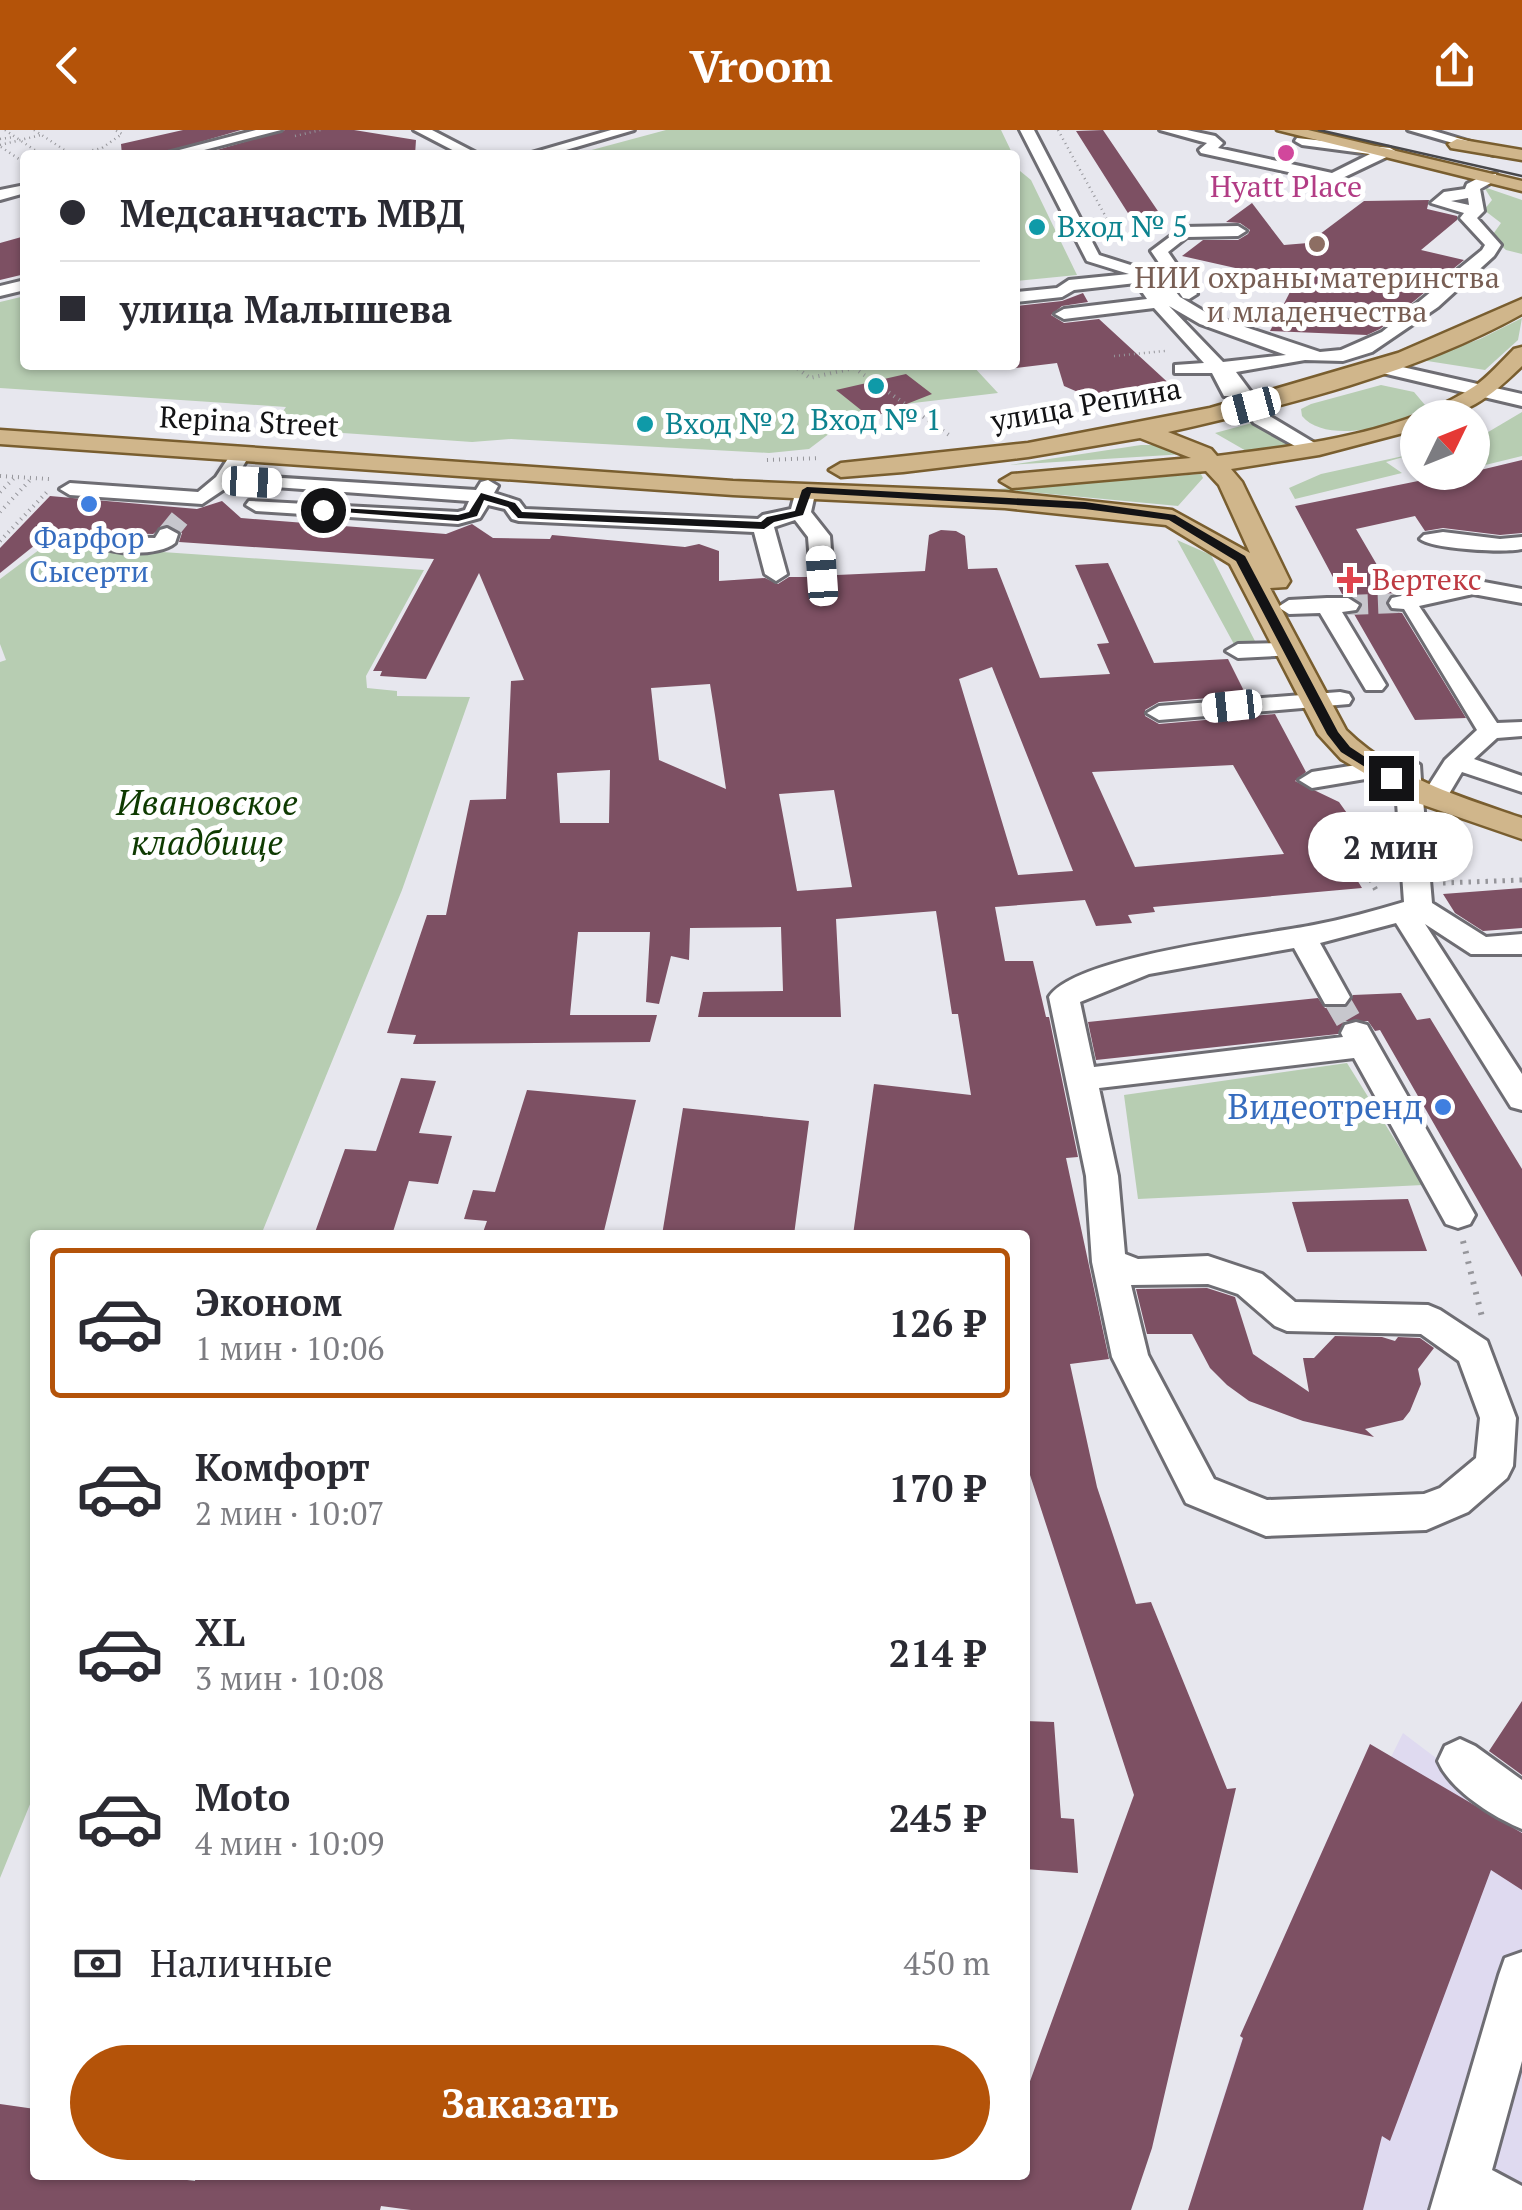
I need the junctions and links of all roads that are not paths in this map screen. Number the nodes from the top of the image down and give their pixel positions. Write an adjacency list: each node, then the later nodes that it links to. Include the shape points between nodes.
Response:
1 (274, 130): 10 (street)
2 (421, 130): 11 (street)
3 (628, 130): 12 (street)
4 (1027, 130): 20 (street, via 1094,258)
5 (1167, 130): 16 (street, via 1213,141 1206,150 1321,176 1342,176)
6 (1286, 130): 14 (main road)
7 (1415, 130): 13 (street)
8 (1389, 132): 13 (main road)
9 (1302, 141): 14 (street)
10 (188, 150)
11 (463, 150)
12 (551, 150)
13 (1511, 150)
14 (1390, 152): 16 (street); 17 (main road)
15 (1333, 162): 16 (street)
16 (1356, 166)
17 (1491, 177): 18 (main road); 27 (street, via 1472,187 1468,218 1493,245 1488,253 1392,335)
18 (1522, 186)
19 (1238, 231): 25 (street, via 1183,232 1159,250 1202,311)
20 (1138, 274): 21 (street); 22 (street, via 1156,279)
21 (1020, 296)
22 (1164, 305): 24 (street); 25 (street); 27 (street); 28 (street)
23 (1522, 305): 30 (main road, улица Репина, via 1480,329)
24 (1064, 314)
25 (1196, 317): 27 (street)
26 (1522, 354): 31 (main road)
27 (1307, 361): 28 (street)
28 (1225, 366): 29 (street); 33 (street)
29 (1181, 369)
30 (1372, 369): 31 (street); 32 (main road, улица Репина); 34 (main road)
31 (1484, 390): 35 (main road); 36 (street)
32 (1280, 398): 33 (main road, улица Репина); 40 (main road, via 1279,410 1301,430)
33 (1241, 399): 38 (main road, улица Репина); 41 (street)
34 (1444, 400)
35 (1465, 400)
36 (1522, 400)
37 (1400, 427): 40 (main road, улица Репина)
38 (1144, 432): 43 (main road, via 1180,442); 46 (main road, улица Репина, via 928,462)
39 (0, 438): 42 (main road, Repina Street)
40 (1349, 440): 41 (main road, улица Репина)
41 (1311, 449): 43 (main road, улица Репина)
42 (241, 453): 44 (main road, Repina Street); 45 (street)
43 (1212, 462): 48 (main road, улица Репина); 62 (main road, via 1230,482)
44 (493, 471): 46 (main road, улица Репина); 49 (street)
45 (226, 477): 49 (street); 50 (street)
46 (642, 481): 51 (main road, улица Репина)
47 (64, 484): 50 (street)
48 (894, 493): 51 (main road, улица Репина); 63 (main road, улица Репина, via 1172,518 1241,559)
49 (481, 496): 52 (street, via 473,514 458,518); 54 (street, via 512,505 518,515)
50 (202, 498): 53 (street)
51 (803, 501): 54 (street); 60 (street, via 819,536)
52 (256, 506)
53 (184, 513)
54 (764, 526): 59 (street)
55 (167, 534): 57 (street, via 158,545)
56 (1431, 539): 58 (street)
57 (106, 543)
58 (1522, 543)
59 (776, 574)
60 (822, 576)
61 (1522, 596): 69 (street, via 1472,588 1407,607)
62 (1289, 607): 65 (street, via 1337,605); 66 (main road)
63 (1288, 650): 64 (street); 66 (main road, улица Репина)
64 (1238, 651)
65 (1374, 685)
66 (1327, 700): 67 (street); 70 (main road, via 1346,750); 71 (main road, via 1362,736)
67 (1159, 713)
68 (1522, 729): 69 (street)
69 (1490, 731): 71 (street)
70 (1372, 769): 71 (main road); 72 (street)
71 (1430, 779): 73 (street); 74 (main road); 75 (main road); 76 (street)
72 (1312, 780)
73 (1522, 784)
74 (1522, 811)
75 (1522, 829)
76 (1407, 905): 77 (street); 78 (street, via 1481,948); 81 (street)
77 (1302, 937): 79 (street); 83 (street, via 1128,970 1064,997 1102,1176)
78 (1522, 944)
79 (1335, 996)
80 (1097, 1077): 82 (street, via 1360,1040)
81 (1522, 1100)
82 (1458, 1215)
83 (1109, 1262): 83 (street, via 1137,1273 1208,1270 1250,1284 1287,1316 1428,1320 1474,1352 1498,1418 1494,1466 1454,1500 1426,1512 1375,1517 1266,1518 1200,1491 1130,1356)
84 (1460, 1761): 85 (street)
85 (1522, 1807)
86 (1522, 1975): 87 (street)
87 (1460, 2196): 88 (street)
88 (1515, 2210)

